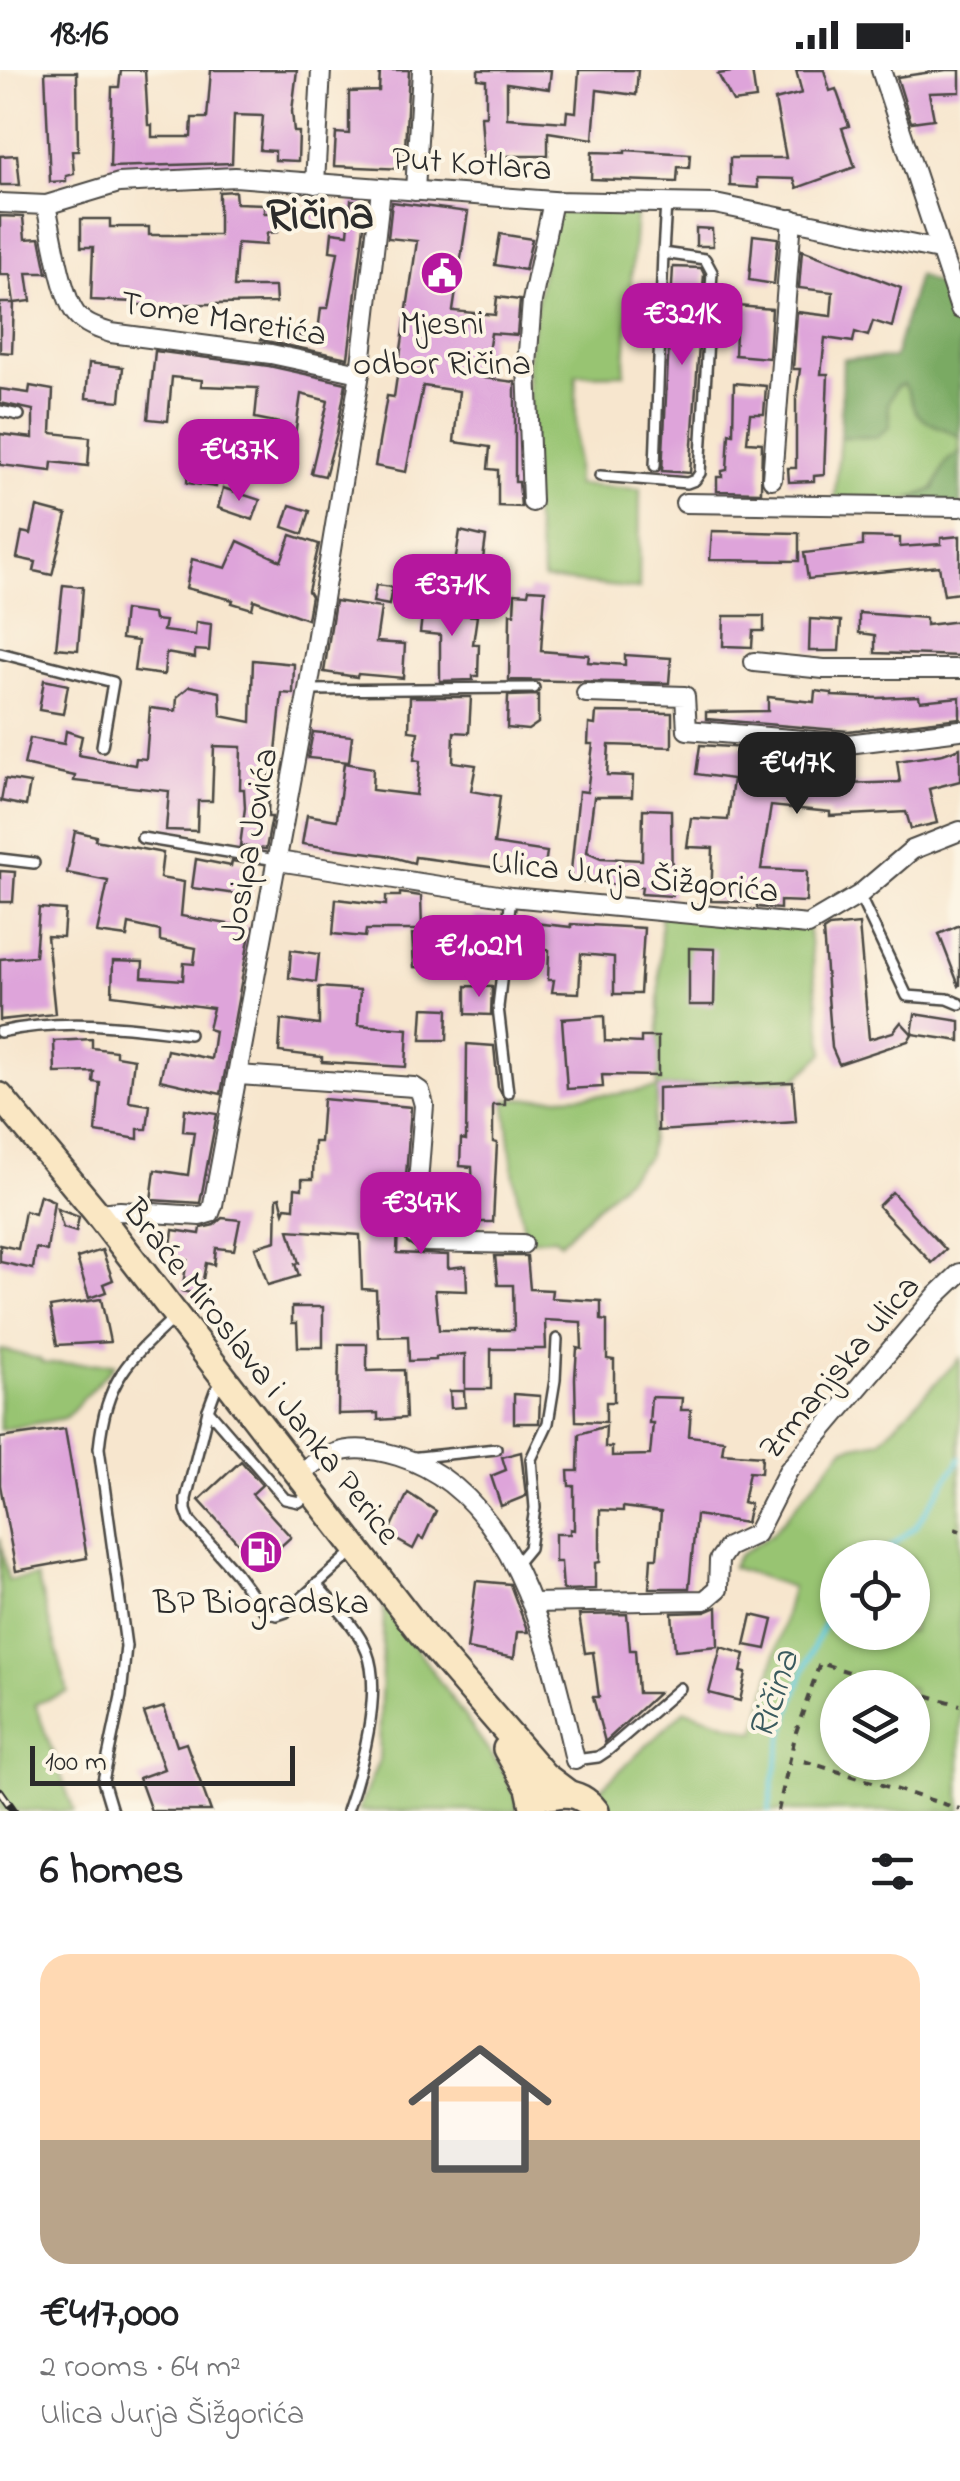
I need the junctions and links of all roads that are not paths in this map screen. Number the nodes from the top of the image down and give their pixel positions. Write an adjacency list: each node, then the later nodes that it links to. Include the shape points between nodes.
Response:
1 (321, 70): 4 (street)
2 (422, 70): 6 (street)
3 (881, 70): 12 (street)
4 (315, 184): 5 (street, Put Kotlara); 10 (street, Put Kotlara, via 236,176 118,183)
5 (381, 189): 6 (street, Put Kotlara); 15 (street, Josipa Jovića)
6 (415, 192): 7 (street, Put Kotlara)
7 (553, 201): 9 (street, Put Kotlara); 21 (street, via 527,364)
8 (0, 203): 10 (street, Put Kotlara)
9 (666, 203): 11 (street, Put Kotlara, via 716,204); 13 (lane)
10 (46, 205): 15 (street, Tome Maretića, via 68,298 93,328)
11 (792, 219): 12 (street, Put Kotlara); 20 (street)
12 (939, 250): 14 (street)
13 (663, 253): 18 (lane); 19 (lane, via 705,258 712,272 700,473 687,483)
14 (958, 299)
15 (360, 373): 28 (street, Josipa Jovića)
16 (0, 411): 17 (lane)
17 (19, 415)
18 (654, 466)
19 (600, 476)
20 (772, 479)
21 (532, 502)
22 (686, 503): 23 (street)
23 (960, 506)
24 (0, 653): 31 (lane, via 113,682)
25 (754, 662): 26 (street)
26 (960, 670)
27 (534, 688): 28 (lane)
28 (308, 690): 35 (street, Josipa Jovića)
29 (586, 693): 30 (street, via 685,696 687,730 848,744)
30 (960, 730)
31 (102, 746)
32 (960, 831): 37 (street, Ulica Jurja Šižgorića, via 912,850)
33 (142, 838): 35 (lane)
34 (0, 860): 36 (lane)
35 (278, 861): 38 (street, Ulica Jurja Šižgorića); 42 (street, Josipa Jovića)
36 (34, 863)
37 (860, 894): 38 (street, Ulica Jurja Šižgorića, via 808,925); 39 (lane, via 907,996)
38 (511, 898): 43 (lane, via 498,1007)
39 (960, 1004)
40 (0, 1032): 41 (lane, via 87,1022)
41 (188, 1034)
42 (239, 1075): 45 (street, Josipa Jovića, via 210,1213); 46 (street, via 414,1087 424,1104 414,1234 426,1242)
43 (508, 1093)
44 (0, 1096): 45 (main road, Braće Miroslava i Janka Perice)
45 (96, 1213): 48 (main road, Braće Miroslava i Janka Perice)
46 (523, 1244)
47 (960, 1273): 58 (street, Zrmanjska ulica, via 788,1471 756,1534 728,1547 719,1560 718,1589 705,1600)
48 (176, 1316): 50 (main road, Braće Miroslava i Janka Perice); 63 (lane, via 129,1362 102,1415 99,1448 126,1646 103,1781)
49 (558, 1339): 56 (lane, via 548,1423 532,1460 535,1508 528,1548)
50 (225, 1379): 51 (lane); 54 (main road, Braće Miroslava i Janka Perice)
51 (208, 1410): 54 (lane, via 285,1498 298,1502); 57 (lane, via 186,1499 190,1521 268,1613 286,1612)
52 (496, 1450): 53 (lane)
53 (406, 1458): 54 (street, via 336,1450); 56 (street, via 472,1504)
54 (305, 1483): 55 (main road, Braće Miroslava i Janka Perice)
55 (356, 1549): 57 (lane); 60 (main road, Braće Miroslava i Janka Perice)
56 (514, 1566): 58 (street)
57 (316, 1584): 64 (lane, via 362,1640 371,1664 365,1745)
58 (531, 1603): 61 (street)
59 (680, 1688): 61 (lane, via 608,1751)
60 (468, 1690): 62 (main road, Braće Miroslava i Janka Perice); 65 (main road, Braće Miroslava i Janka Perice, via 520,1771)
61 (575, 1760)
62 (568, 1794): 65 (main road, via 548,1798); 66 (main road, Braće Miroslava i Janka Perice)
63 (112, 1811)
64 (347, 1811)
65 (534, 1811)
66 (596, 1811)

